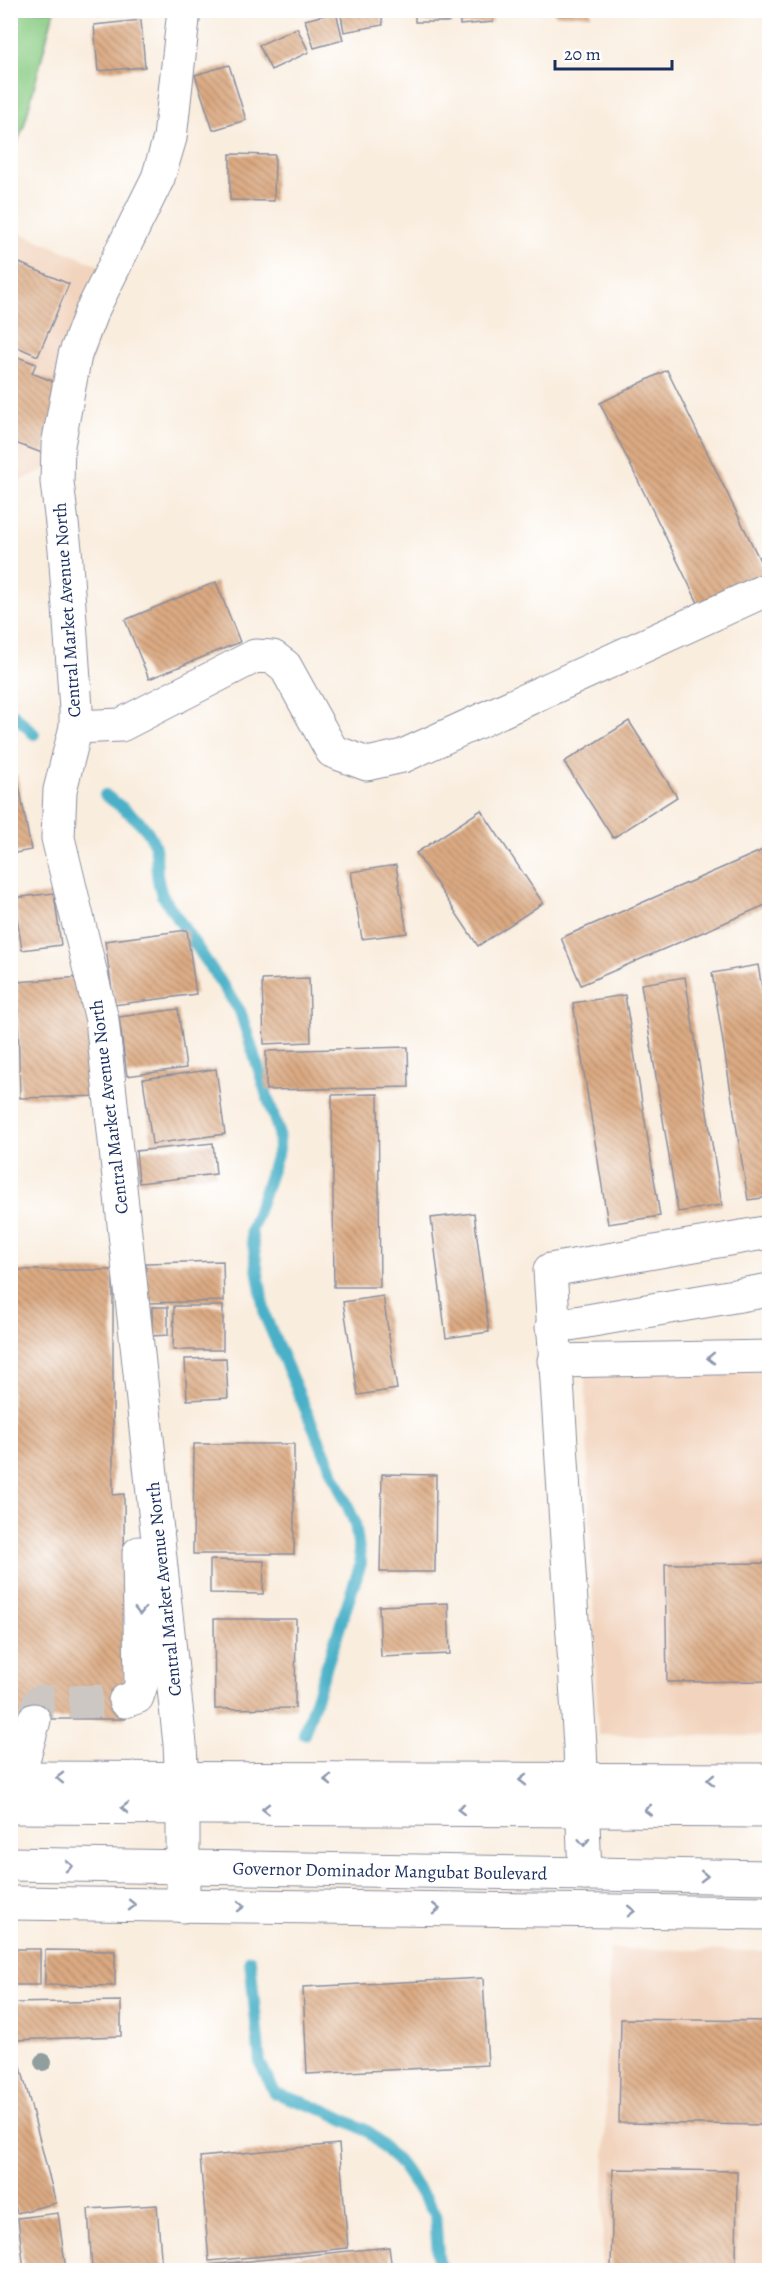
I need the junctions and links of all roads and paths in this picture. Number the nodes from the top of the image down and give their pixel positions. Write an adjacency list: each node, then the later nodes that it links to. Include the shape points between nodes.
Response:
1 (184, 10): 3 (street, Central Market Avenue North, via 170,138 158,178 91,313 75,356 58,445 57,482 65,549)
2 (770, 588): 3 (street, via 403,756 367,764 332,751 285,666 273,657 255,656 121,725)
3 (74, 735): 9 (street, Central Market Avenue North, via 60,790 58,838 102,1020)
4 (770, 1232): 6 (street, via 550,1270)
5 (770, 1290): 6 (street)
6 (552, 1327): 8 (street)
7 (770, 1357): 8 (street, one-way to 8)
8 (554, 1361): 15 (street)
9 (141, 1552): 10 (street, one-way to 10, via 141,1685 137,1697); 14 (street, Central Market Avenue North)
10 (125, 1701)
11 (34, 1720): 13 (street)
12 (770, 1780): 15 (street, one-way to 15)
13 (13, 1787): 14 (street, one-way to 13)
14 (183, 1794): 15 (street, one-way to 14); 18 (street, Central Market Avenue North)
15 (582, 1795): 16 (street, one-way to 15); 19 (street, one-way to 19)
16 (770, 1811)
17 (10, 1864): 18 (street, Governor Dominador Mangubat Boulevard, one-way to 18)
18 (183, 1868): 19 (street, Governor Dominador Mangubat Boulevard); 22 (street, Central Market Avenue North)
19 (585, 1874): 20 (street, Governor Dominador Mangubat Boulevard, one-way to 20)
20 (770, 1877)
21 (10, 1903): 22 (street, Governor Dominador Mangubat Boulevard, one-way to 22)
22 (183, 1905): 23 (street, Governor Dominador Mangubat Boulevard, one-way to 23)
23 (770, 1912)

